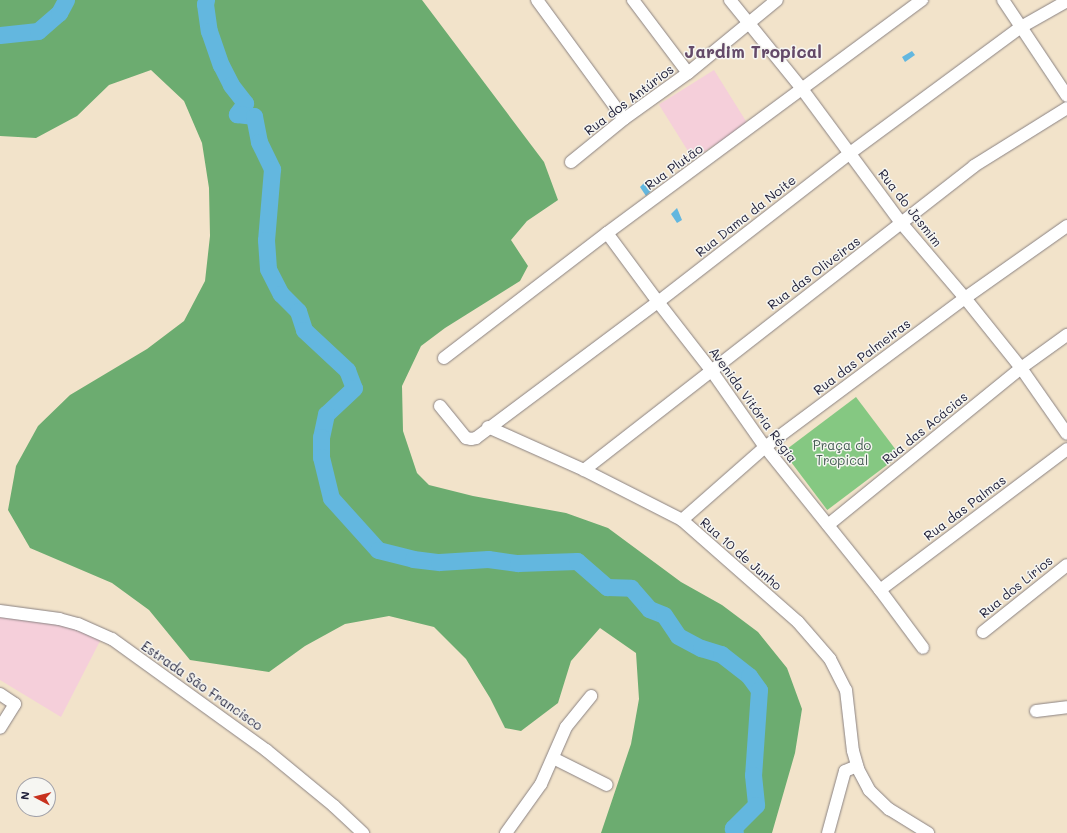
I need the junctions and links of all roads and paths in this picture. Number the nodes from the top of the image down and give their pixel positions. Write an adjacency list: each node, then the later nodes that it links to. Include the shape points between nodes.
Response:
1 (537, 0): 14 (street)
2 (633, 0): 10 (street)
3 (730, 0): 8 (street, Rua do Jasmim)
4 (777, 0): 8 (street, Rua dos Antúrios)
5 (922, 0): 11 (street, Rua Plutão)
6 (1003, 0): 9 (street)
7 (1067, 1): 9 (street, Rua Dama da Noite)
8 (747, 23): 10 (street, Rua dos Antúrios); 11 (street, Rua do Jasmim)
9 (1020, 27): 12 (street); 15 (street, Rua Dama da Noite)
10 (688, 73): 14 (street, Rua dos Antúrios)
11 (802, 89): 15 (street, Rua do Jasmim); 19 (street, Rua Plutão)
12 (1067, 96)
13 (1067, 108): 17 (street, Rua das Oliveiras, via 974,166)
14 (624, 120): 16 (street, Rua dos Antúrios)
15 (850, 153): 17 (street, Rua do Jasmim); 21 (street, Rua Dama da Noite)
16 (572, 162)
17 (902, 224): 20 (street, Rua do Jasmim); 25 (street, Rua das Oliveiras)
18 (1067, 226): 20 (street, Rua das Palmeiras)
19 (607, 234): 21 (street, Avenida Vitória Régia); 23 (street, Rua Plutão)
20 (965, 298): 24 (street, Rua do Jasmim); 29 (street, Rua das Palmeiras)
21 (658, 302): 25 (street, Avenida Vitória Régia); 27 (street, Rua Dama da Noite)
22 (1067, 335): 24 (street, Rua das Acácias)
23 (444, 358)
24 (1021, 368): 28 (street, Rua do Jasmim); 33 (street, Rua das Acácias)
25 (711, 370): 29 (street, Avenida Vitória Régia); 31 (street, Rua das Oliveiras)
26 (440, 406): 27 (street, via 466,438 476,438)
27 (488, 427): 31 (street, Rua 10 de Junho)
28 (1067, 434)
29 (765, 447): 32 (street, Rua das Palmeiras); 33 (street, Avenida Vitória Régia)
30 (1067, 450): 35 (street, Rua das Palmas)
31 (584, 470): 32 (street, Rua 10 de Junho)
32 (682, 520): 45 (street, Rua 10 de Junho, via 798,622 830,658 848,698 850,739)
33 (828, 525): 35 (street, Avenida Vitória Régia)
34 (1067, 565): 37 (street, Rua dos Lírios)
35 (880, 590): 38 (street, Avenida Vitória Régia)
36 (0, 611): 47 (street, Estrada São Francisco, via 59,619 78,624 112,639 266,750)
37 (983, 632)
38 (923, 648)
39 (0, 694): 43 (street, via 15,704)
40 (591, 696): 44 (street, via 566,727)
41 (1067, 707): 42 (street)
42 (1036, 711)
43 (0, 728)
44 (553, 758): 46 (street); 48 (street, via 541,784)
45 (857, 766): 49 (street, via 845,771); 50 (street, Rua 10 de Junho, via 863,781 876,799)
46 (607, 785)
47 (363, 833)
48 (506, 833)
49 (828, 833)
50 (928, 833)

